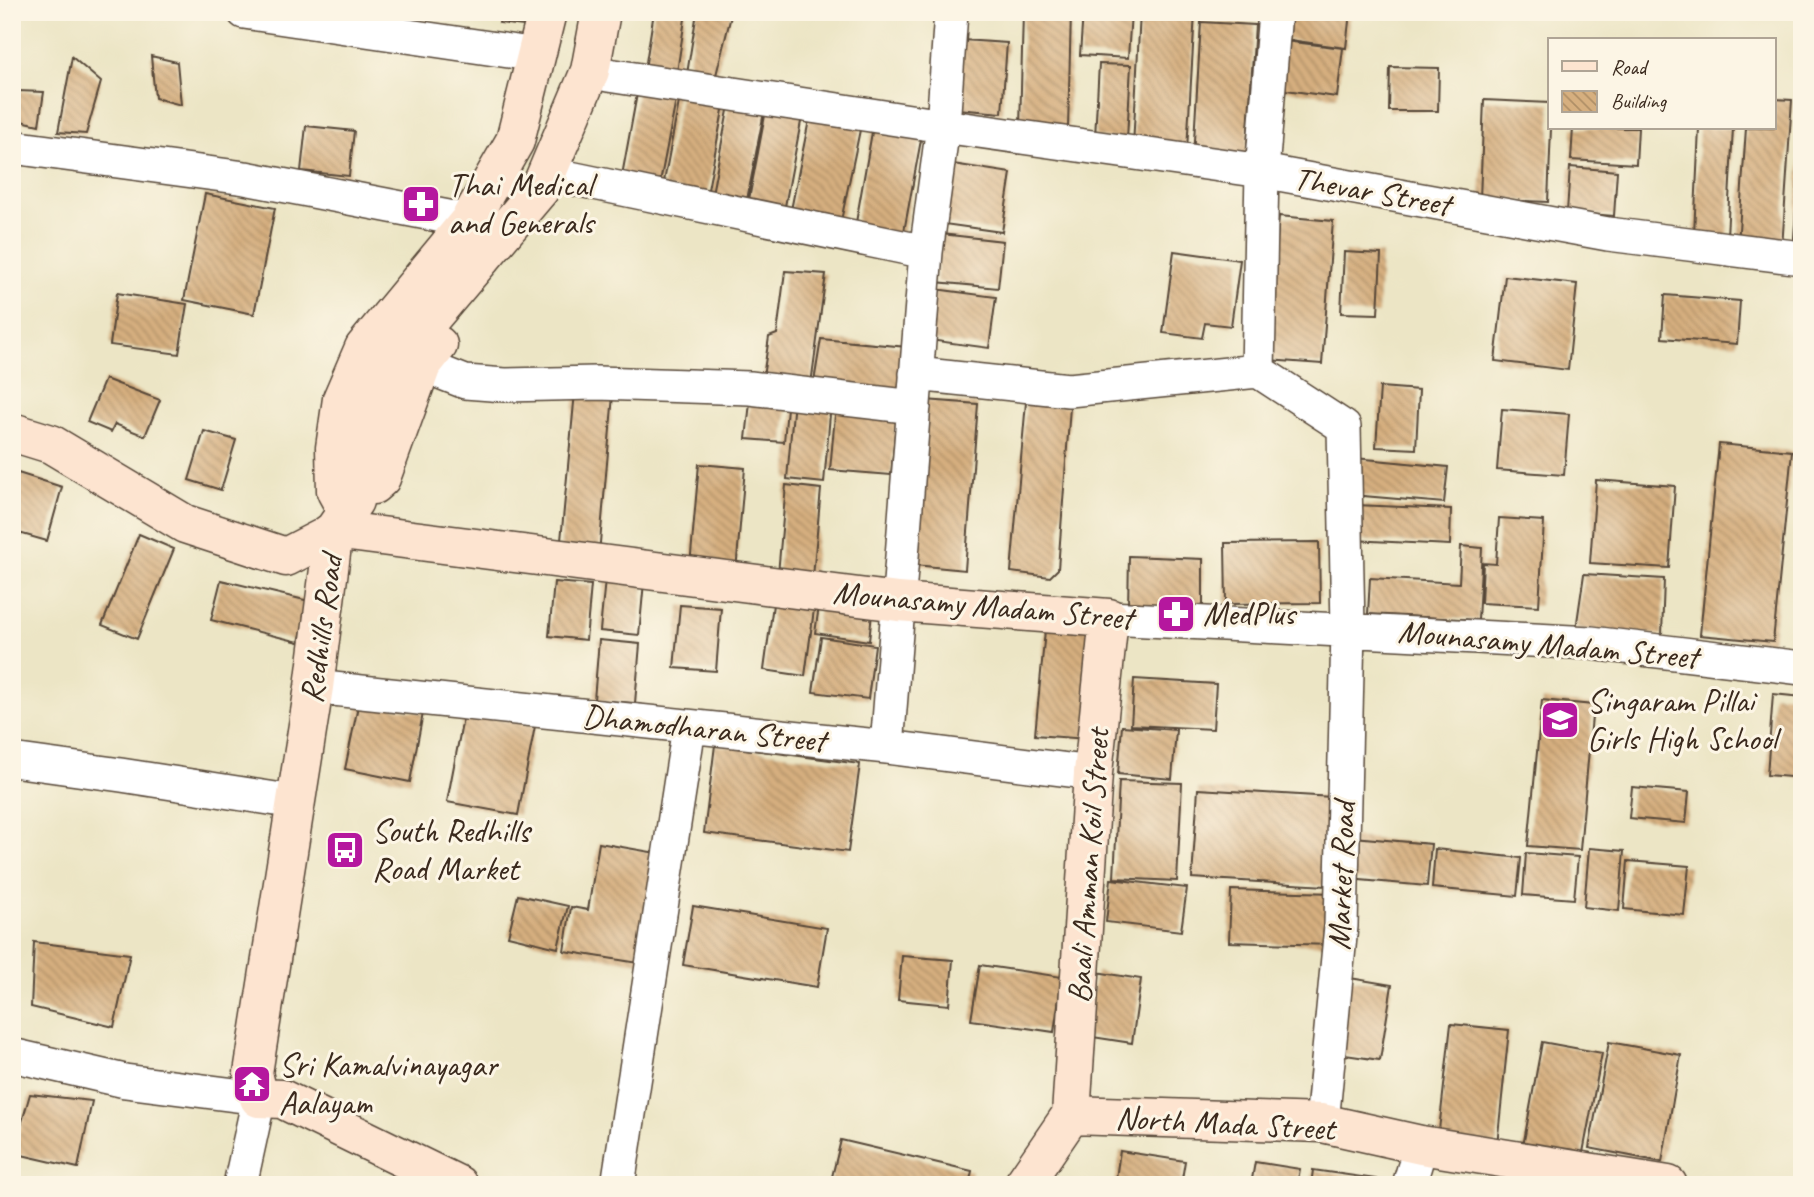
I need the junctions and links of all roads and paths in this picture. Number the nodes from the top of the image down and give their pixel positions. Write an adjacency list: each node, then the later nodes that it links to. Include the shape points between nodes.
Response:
1 (547, 12): 7 (street)
2 (601, 12): 21 (street, Redhills Road, via 590,71 540,189 402,352 377,401)
3 (623, 12): 8 (street)
4 (951, 12): 9 (street)
5 (1275, 12): 11 (street)
6 (259, 13): 7 (street)
7 (537, 55): 13 (street, via 515,141)
8 (608, 75): 9 (street, Thevar Street); 12 (street)
9 (943, 126): 11 (street, Thevar Street); 14 (street)
10 (12, 147): 13 (street, via 245,178)
11 (1262, 171): 15 (street, Thevar Street, via 1608,234); 17 (street)
12 (570, 178): 14 (street); 16 (street)
13 (469, 221): 21 (street, via 364,348 342,399 334,448 336,491)
14 (926, 252): 18 (street)
15 (1802, 258)
16 (422, 365): 19 (street, via 465,382 750,388); 21 (street, via 381,478)
17 (1258, 372): 18 (street, via 1069,390); 24 (street, Market Road, via 1344,427)
18 (916, 374): 19 (street)
19 (914, 407): 22 (street)
20 (12, 432): 21 (street, via 51,443 185,524 286,557 324,538)
21 (345, 514): 22 (street, Mounasamy Madam Street); 26 (street, Redhills Road)
22 (898, 602): 23 (street, Mounasamy Madam Street); 28 (street)
23 (1109, 618): 24 (street, Mounasamy Madam Street); 30 (street, Baali Amman Koil Street)
24 (1348, 629): 25 (street, Mounasamy Madam Street, via 1591,643); 35 (street, Market Road, via 1341,926)
25 (1802, 668)
26 (314, 687): 27 (street, Dhamodharan Street); 31 (street, Redhills Road)
27 (690, 727): 28 (street, Dhamodharan Street); 39 (street)
28 (887, 747): 30 (street, Dhamodharan Street)
29 (12, 761): 31 (street)
30 (1093, 773): 34 (street, Baali Amman Koil Street)
31 (295, 802): 33 (street, Redhills Road, via 253,1073)
32 (12, 1055): 33 (street, via 125,1081)
33 (259, 1098): 37 (street); 38 (street, via 282,1099)
34 (1071, 1115): 35 (street, North Mada Street); 40 (street)
35 (1322, 1123): 36 (street, North Mada Street)
36 (1421, 1145): 41 (street); 42 (street, North Mada Street)
37 (240, 1185)
38 (458, 1185)
39 (618, 1185)
40 (1023, 1185)
41 (1409, 1185)
42 (1668, 1185)

